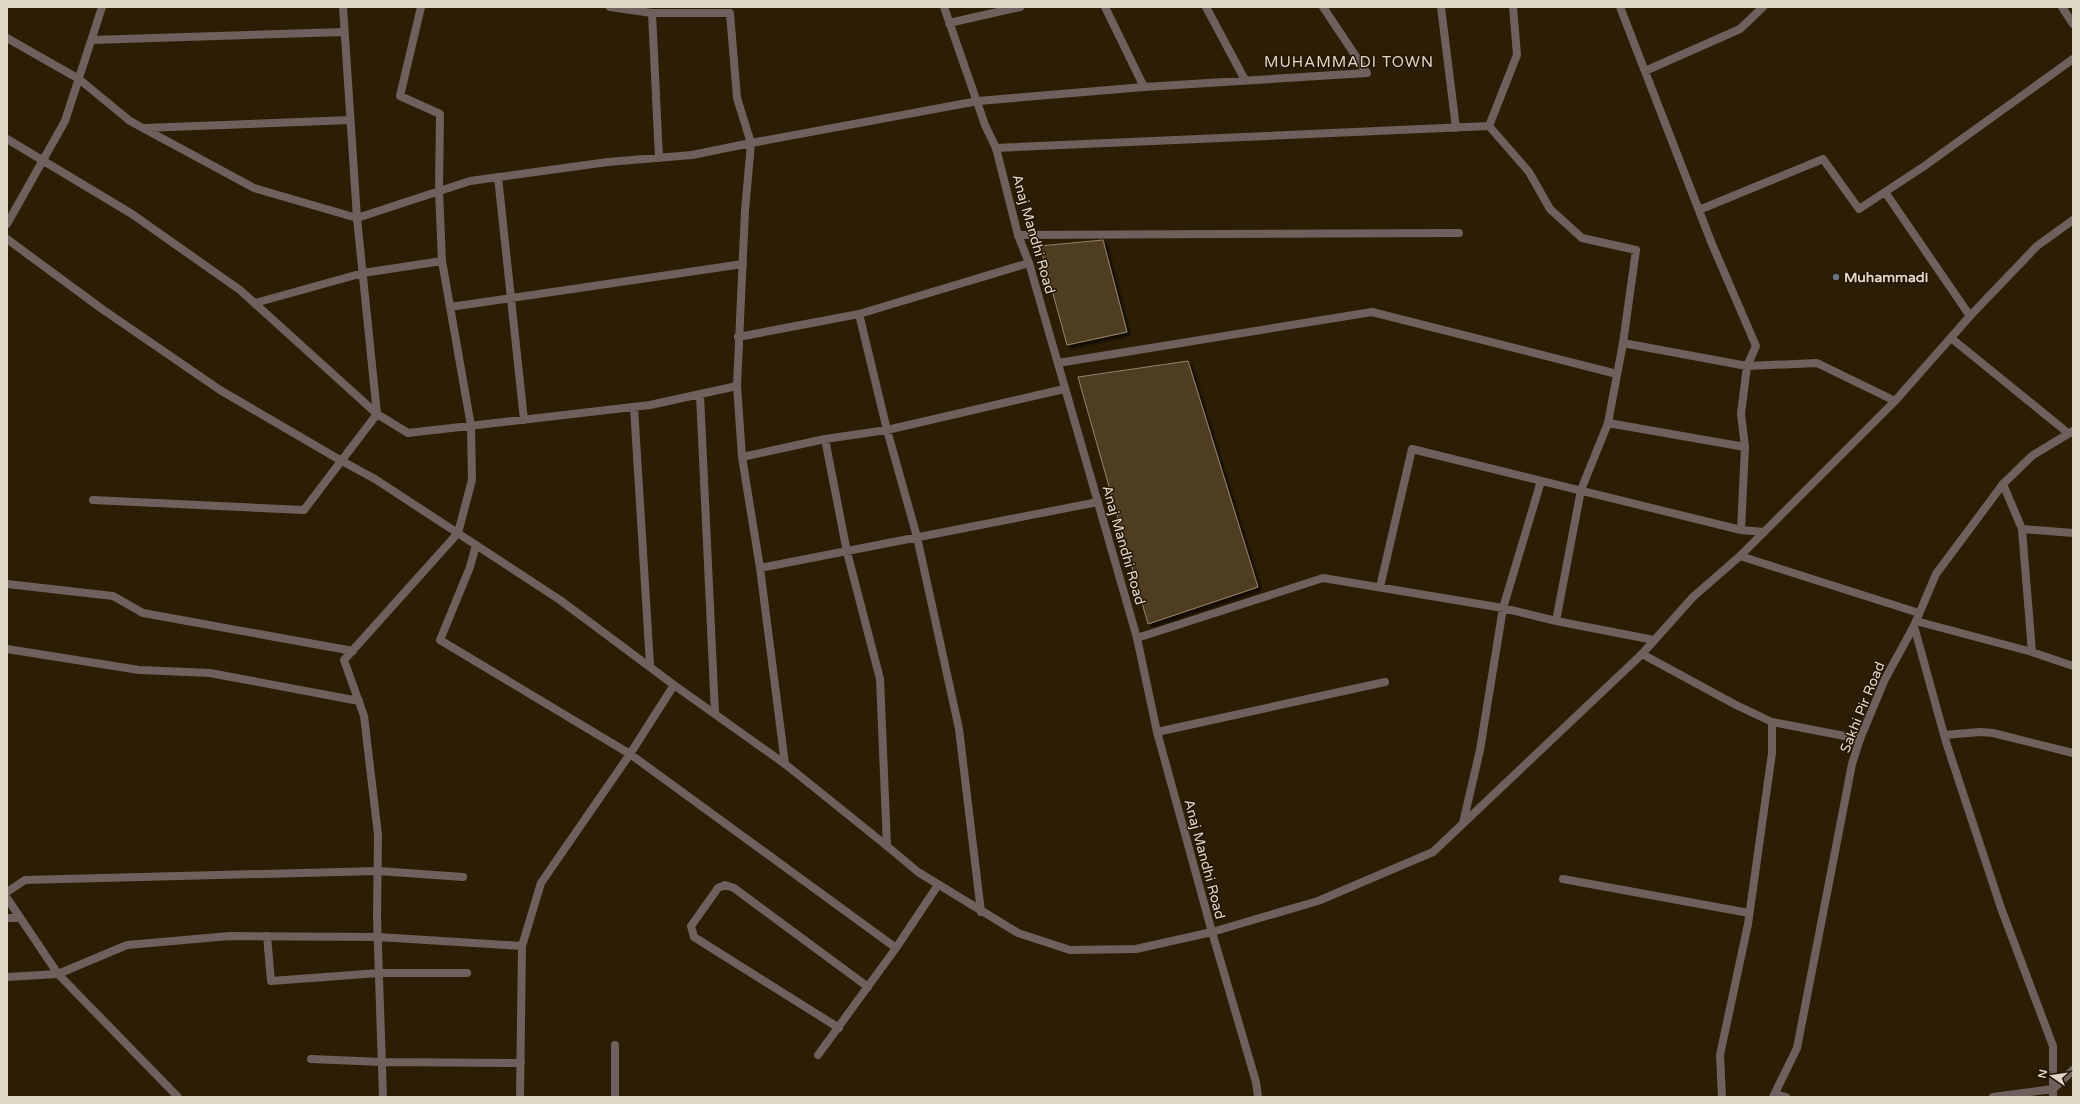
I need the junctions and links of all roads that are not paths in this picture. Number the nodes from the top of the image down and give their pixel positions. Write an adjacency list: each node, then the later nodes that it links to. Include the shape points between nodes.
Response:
1 (102, 7): 20 (street)
2 (343, 7): 18 (street)
3 (421, 7): 37 (street, via 400,96 440,114)
4 (610, 7): 15 (street)
5 (944, 7): 16 (street, Anaj Mandhi Road)
6 (1020, 7): 16 (street)
7 (1104, 7): 25 (street)
8 (1206, 7): 24 (street)
9 (1323, 7): 24 (street, via 1367,74)
10 (1441, 7): 30 (street)
11 (1513, 7): 28 (street, via 1517,55)
12 (1620, 7): 22 (street)
13 (1763, 7): 22 (street, via 1740,29)
14 (2062, 7): 17 (street)
15 (652, 13): 32 (street, via 730,13 737,98); 34 (street)
16 (949, 23): 26 (street, Anaj Mandhi Road)
17 (2073, 24)
18 (344, 32): 20 (street); 27 (street)
19 (7, 38): 23 (street)
20 (92, 40): 23 (street)
21 (2073, 59): 38 (street)
22 (1645, 70): 39 (street)
23 (79, 79): 29 (street, via 130,121); 35 (street, via 64,121)
24 (1246, 80): 25 (street)
25 (1144, 87): 26 (street)
26 (978, 101): 32 (street); 33 (street, Anaj Mandhi Road)
27 (350, 120): 29 (street); 40 (street)
28 (1489, 126): 30 (street); 57 (street, via 1529,172 1550,209 1582,238 1636,250)
29 (143, 128): 40 (street, via 254,188)
30 (1456, 128): 33 (street)
31 (7, 139): 35 (street)
32 (751, 143): 34 (street, via 692,155); 48 (street)
33 (996, 148): 44 (street, Anaj Mandhi Road)
34 (659, 158): 36 (street, via 608,162)
35 (42, 161): 42 (street); 51 (street, via 132,214 240,290)
36 (498, 177): 37 (street, via 470,181); 50 (street)
37 (439, 191): 40 (street); 46 (street)
38 (1885, 192): 39 (street, via 1859,209 1823,159); 54 (street)
39 (1699, 210): 59 (street, via 1756,346)
40 (357, 218): 49 (street)
41 (2073, 220): 54 (street, via 2037,246)
42 (7, 224)
43 (1459, 233): 44 (street)
44 (1018, 235): 47 (street, Anaj Mandhi Road)
45 (7, 239): 75 (street, via 102,309 220,390)
46 (442, 261): 49 (street); 52 (street)
47 (1029, 263): 53 (street); 58 (street, Anaj Mandhi Road)
48 (743, 264): 50 (street); 55 (street)
49 (363, 274): 51 (street); 66 (street)
50 (512, 299): 52 (street); 67 (street)
51 (254, 303): 66 (street)
52 (450, 307): 69 (street)
53 (859, 314): 55 (street); 70 (street)
54 (1970, 316): 56 (street)
55 (738, 337): 61 (street)
56 (1951, 338): 64 (street); 71 (street)
57 (1623, 343): 59 (street); 60 (street)
58 (1058, 363): 60 (street, via 1372,312); 62 (street, Anaj Mandhi Road)
59 (1747, 366): 64 (street, via 1817,363); 73 (street, via 1741,414)
60 (1617, 374): 68 (street)
61 (737, 386): 63 (street); 74 (street)
62 (1064, 389): 70 (street); 80 (street, Anaj Mandhi Road)
63 (700, 395): 65 (street); 107 (street)
64 (1895, 401): 83 (street)
65 (634, 407): 67 (street); 102 (street)
66 (377, 414): 69 (street, via 408,433); 75 (street)
67 (524, 420): 69 (street)
68 (1608, 422): 73 (street); 78 (street)
69 (471, 426): 84 (street, via 472,480)
70 (887, 430): 72 (street); 86 (street)
71 (2070, 432): 77 (street, Sakhi Pir Road, via 2033,455)
72 (826, 439): 74 (street); 88 (street)
73 (1745, 447): 82 (street)
74 (742, 457): 90 (street)
75 (340, 460): 79 (street, via 304,510); 84 (street, via 376,479)
76 (1541, 481): 78 (street); 92 (street, via 1412,449); 93 (street)
77 (2003, 484): 81 (street); 94 (street, Sakhi Pir Road, via 1936,574)
78 (1581, 490): 82 (street); 95 (street)
79 (93, 500)
80 (1098, 502): 86 (street); 96 (street, Anaj Mandhi Road)
81 (2022, 529): 85 (street); 100 (street)
82 (1741, 530): 83 (street)
83 (1764, 532): 89 (street)
84 (458, 533): 87 (street); 99 (street)
85 (2073, 533)
86 (918, 537): 88 (street); 123 (street, via 959,729)
87 (476, 545): 102 (street, via 560,600); 113 (street, via 470,567 440,640)
88 (847, 552): 90 (street); 116 (street, via 880,679)
89 (1740, 556): 94 (street); 97 (street, via 1694,596)
90 (760, 568): 114 (street)
91 (7, 584): 99 (street, via 113,596 143,613)
92 (1380, 587): 93 (street); 96 (street, via 1322,578)
93 (1503, 608): 95 (street); 115 (street, via 1480,750)
94 (1916, 620): 100 (street); 110 (street); 111 (street, Sakhi Pir Road, via 1885,679)
95 (1556, 621): 97 (street)
96 (1137, 638): 109 (street, Anaj Mandhi Road)
97 (1654, 640): 101 (street)
98 (7, 649): 106 (street, via 139,670 210,673)
99 (353, 651): 106 (street, via 344,660)
100 (2032, 652): 103 (street)
101 (1642, 654): 108 (street); 115 (street)
102 (650, 665): 105 (street)
103 (2073, 666)
104 (1385, 682): 109 (street)
105 (674, 685): 107 (street); 113 (street)
106 (359, 701): 117 (street, via 364,716 378,835)
107 (715, 713): 114 (street)
108 (1772, 722): 111 (street); 124 (street, via 1772,753)
109 (1157, 732): 127 (street, Anaj Mandhi Road)
110 (1944, 735): 112 (street, via 1993,733); 144 (street, via 2001,908 2053,1046)
111 (1860, 739): 145 (street, Sakhi Pir Road, via 1852,764 1796,1048)
112 (2073, 753)
113 (630, 754): 130 (street, via 541,883); 131 (street)
114 (785, 764): 116 (street)
115 (1463, 823): 127 (street, via 1433,852 1318,901)
116 (887, 846): 120 (street)
117 (378, 871): 118 (street); 121 (street, via 24,880); 129 (street)
118 (463, 877)
119 (1563, 879): 124 (street)
120 (938, 885): 123 (street); 131 (street)
121 (7, 892)
122 (7, 898): 126 (street)
123 (981, 912): 127 (street, via 1018,933 1070,950 1136,949)
124 (1749, 913): 151 (street, via 1720,1055)
125 (7, 918): 126 (street)
126 (20, 918): 134 (street)
127 (1212, 932): 150 (street, Anaj Mandhi Road, via 1256,1082)
128 (267, 936): 129 (street); 132 (street, via 272,981); 134 (street, via 230,936 127,945)
129 (378, 937): 130 (street); 132 (street)
130 (522, 946): 142 (street)
131 (896, 948): 136 (street)
132 (379, 973): 133 (street); 141 (street)
133 (467, 973)
134 (58, 974): 135 (street); 146 (street)
135 (7, 977)
136 (868, 988): 137 (street); 137 (street, via 734,888 725,885 718,888 691,926 694,937)
137 (839, 1028): 139 (street)
138 (615, 1045): 149 (street)
139 (818, 1056)
140 (311, 1059): 141 (street)
141 (382, 1062): 142 (street); 147 (street)
142 (521, 1062): 148 (street)
143 (2073, 1070): 144 (street)
144 (2053, 1093): 153 (street)
145 (1774, 1096): 152 (street)
146 (178, 1097)
147 (382, 1097)
148 (520, 1097)
149 (615, 1097)
150 (1258, 1097)
151 (1722, 1097)
152 (1786, 1097)
153 (1993, 1097)

